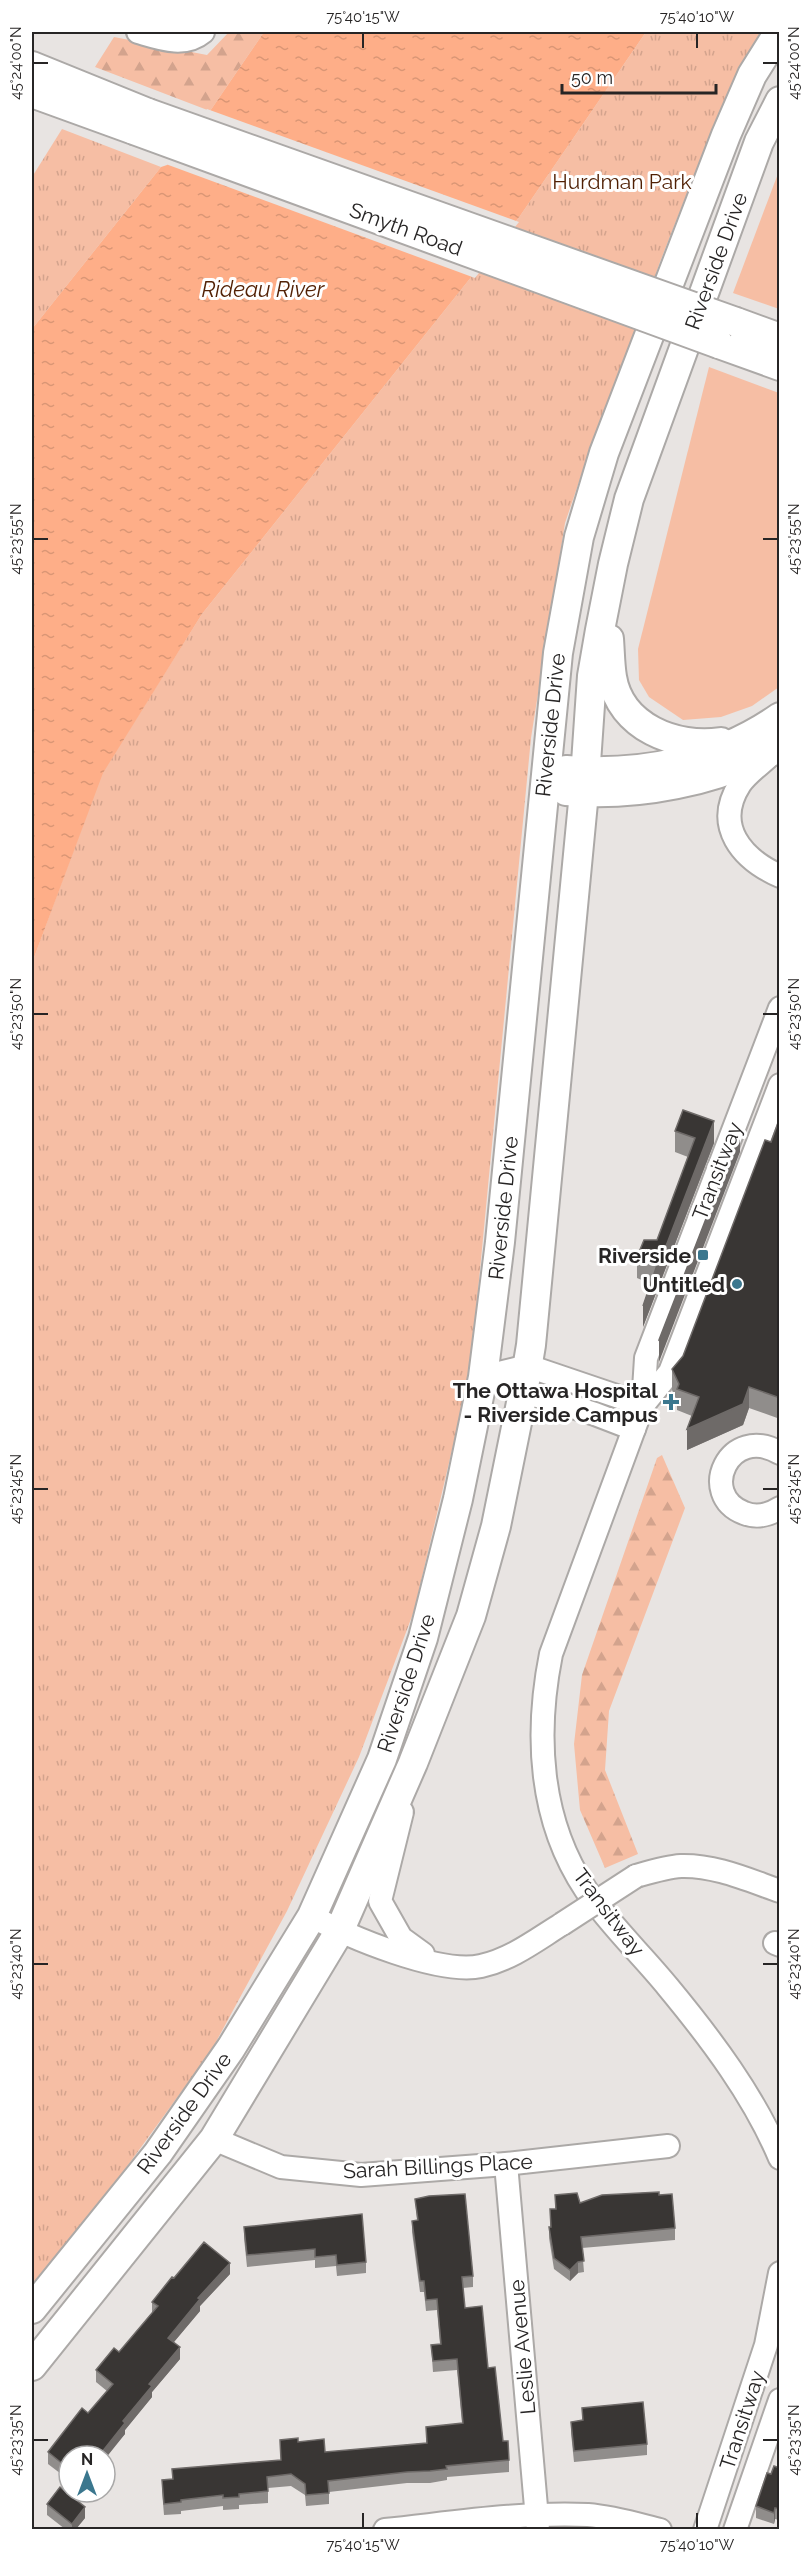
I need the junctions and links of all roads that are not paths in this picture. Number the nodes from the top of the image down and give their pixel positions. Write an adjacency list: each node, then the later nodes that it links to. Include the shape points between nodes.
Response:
1 (138, 32): 2 (street, via 175,42)
2 (202, 32)
3 (779, 32): 15 (main road, Riverside Drive, via 752,75 726,135 590,495 564,610)
4 (32, 66): 7 (main road, Smyth Road)
5 (32, 93): 7 (main road, Smyth Road)
6 (780, 101): 11 (main road, Riverside Drive, via 759,142 651,435 629,499)
7 (141, 122): 8 (main road, Smyth Road, bridge)
8 (728, 333): 9 (main road, Smyth Road); 10 (main road, Smyth Road)
9 (780, 338)
10 (780, 366)
11 (606, 595): 13 (main road, via 612,678 617,694 638,721 652,732 688,743 705,745); 16 (main road, Riverside Drive, via 592,676)
12 (780, 717): 13 (main road)
13 (738, 740): 16 (main road, via 704,757)
14 (778, 748): 16 (main road, via 690,780 641,790); 17 (street, via 741,782 730,810 735,840 744,853)
15 (545, 779): 16 (main road); 20 (main road, Riverside Drive)
16 (584, 782): 21 (main road, Riverside Drive)
17 (780, 876)
18 (780, 1008): 22 (street, Transitway, via 646,1358)
19 (780, 1085): 22 (street, Transitway, via 670,1372)
20 (483, 1377): 21 (street); 28 (main road, Riverside Drive, via 423,1638 382,1759)
21 (525, 1379): 22 (street); 23 (street, via 585,1411); 26 (main road, Riverside Drive, via 496,1526 471,1616)
22 (644, 1405): 23 (street, Transitway)
23 (634, 1429): 33 (street, Transitway, via 551,1654 545,1685 542,1751 551,1810 587,1891 727,2064 766,2127)
24 (780, 1453): 25 (street, via 758,1444 746,1446 727,1460 721,1483 723,1494 738,1511 761,1515)
25 (780, 1508)
26 (414, 1762): 29 (main road, Riverside Drive); 30 (street, via 380,1901 401,1938)
27 (780, 1891): 30 (street, bridge, via 740,1876 698,1866 679,1866 636,1876 517,1953 480,1966)
28 (312, 1916): 29 (street); 36 (main road, Riverside Drive, via 231,2048 158,2153)
29 (339, 1932): 30 (street); 31 (main road, Riverside Drive)
30 (439, 1965)
31 (214, 2139): 34 (street, Sarah Billings Place, via 281,2167 361,2175); 37 (main road, Riverside Drive)
32 (668, 2146): 34 (street, Sarah Billings Place)
33 (780, 2158)
34 (506, 2164): 39 (street, Leslie Avenue)
35 (780, 2274): 42 (street, Transitway, via 766,2345)
36 (32, 2309)
37 (32, 2366)
38 (780, 2400): 43 (street, Transitway)
39 (537, 2522): 40 (street); 41 (street, via 589,2515)
40 (385, 2529)
41 (659, 2529)
42 (705, 2529)
43 (735, 2529)

